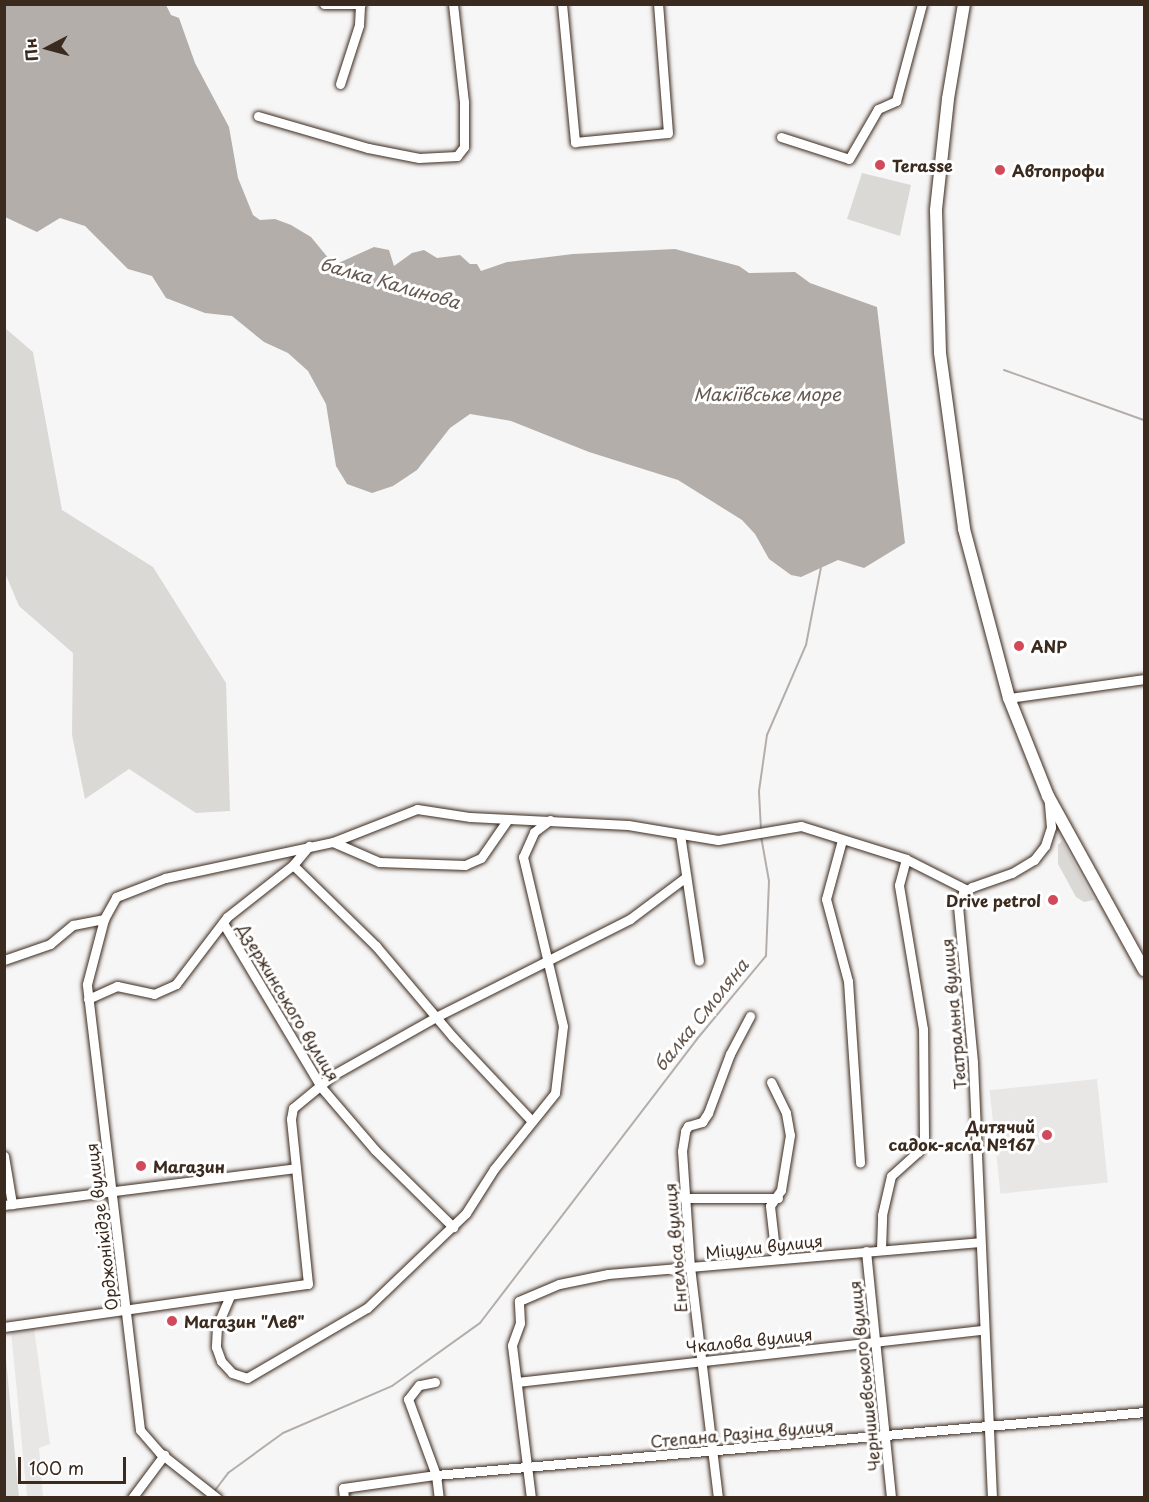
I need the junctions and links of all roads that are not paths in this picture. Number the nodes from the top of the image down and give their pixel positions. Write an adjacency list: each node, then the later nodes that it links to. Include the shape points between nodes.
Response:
1 (324, 4): 7 (street)
2 (453, 4): 9 (street, via 464,102 464,147 457,156 418,158 368,148)
3 (562, 4): 4 (street, via 575,142 668,133)
4 (658, 4)
5 (922, 4): 10 (street, via 896,101 878,109 849,159)
6 (964, 4): 12 (main road, via 948,99 936,210 940,353 964,529)
7 (360, 5): 8 (street, via 359,25)
8 (340, 84)
9 (258, 116)
10 (781, 137)
11 (1144, 680): 12 (street)
12 (1009, 698): 13 (main road)
13 (1048, 796): 23 (street, via 1051,827 1045,846 1034,860 1025,868); 29 (main road)
14 (508, 819): 15 (street); 18 (street, via 417,809); 18 (street, via 481,858 465,865 379,862)
15 (550, 820): 16 (street, via 628,825); 26 (street, via 534,832 524,857)
16 (680, 834): 17 (street, via 718,840 801,826 823,830); 22 (street)
17 (842, 840): 20 (street); 37 (street, via 826,899 848,981)
18 (333, 842): 19 (street)
19 (309, 846): 21 (street); 24 (street, via 165,878 116,897)
20 (906, 860): 23 (street); 45 (street, via 899,885 923,1029 924,1137 918,1152 891,1176 882,1215)
21 (293, 865): 25 (street); 32 (street, via 376,946)
22 (686, 876): 26 (street, via 630,919); 28 (street)
23 (967, 890): 44 (street, Театральна вулиця, via 960,899 958,914 968,981)
24 (104, 919): 27 (street, via 73,925 50,944); 30 (street, Орджонікідзе вулиця, via 87,984)
25 (223, 923): 30 (street, via 176,984 154,994 117,986); 34 (street, Дзержинського вулиця)
26 (550, 959): 32 (street); 35 (street, via 563,1026 555,1094)
27 (4, 960)
28 (699, 961)
29 (1144, 970)
30 (88, 999): 39 (street, Орджонікідзе вулиця)
31 (750, 1016): 40 (street, Енгельса вулиця, via 730,1053 708,1113 702,1122 688,1126 685,1131)
32 (436, 1017): 34 (street); 35 (street)
33 (771, 1082): 41 (street, via 786,1113 790,1135)
34 (320, 1086): 38 (street, via 293,1108); 43 (street, Дзержинського вулиця, via 375,1150)
35 (532, 1121): 43 (street)
36 (4, 1156): 42 (street)
37 (860, 1163)
38 (296, 1168): 39 (street); 49 (street, via 308,1284)
39 (112, 1192): 42 (street); 50 (street, Орджонікідзе вулиця)
40 (683, 1198): 41 (street); 48 (street, Енгельса вулиця)
41 (778, 1198): 47 (street, via 770,1206)
42 (8, 1204)
43 (453, 1227): 49 (street, via 367,1308 247,1378 232,1373 221,1362 216,1347 217,1326)
44 (980, 1242): 45 (street, Міцули вулиця); 52 (street, Театральна вулиця)
45 (881, 1249): 46 (street, Міцули вулиця)
46 (866, 1251): 47 (street, Міцули вулиця); 53 (street, Чернишевського вулиця)
47 (776, 1259): 48 (street, Міцули вулиця)
48 (690, 1268): 54 (street, Енгельса вулиця); 56 (street, Міцули вулиця, via 608,1274 559,1284 519,1301 520,1323 512,1345)
49 (229, 1298): 50 (street)
50 (126, 1312): 51 (street); 61 (street, Орджонікідзе вулиця, via 140,1430)
51 (4, 1327)
52 (984, 1330): 53 (street, Чкалова вулиця); 58 (street, Театральна вулиця)
53 (875, 1342): 54 (street, Чкалова вулиця); 59 (street, Чернишевського вулиця)
54 (702, 1360): 56 (street, Чкалова вулиця); 60 (street, Енгельса вулиця)
55 (435, 1382): 63 (street, via 419,1385 408,1399)
56 (517, 1382): 62 (street)
57 (1144, 1412): 58 (street, Степана Разіна вулиця)
58 (987, 1427): 59 (street, Степана Разіна вулиця); 71 (street, Театральна вулиця)
59 (885, 1436): 60 (street, Степана Разіна вулиця); 70 (street, Чернишевського вулиця)
60 (712, 1451): 62 (street, Степана Разіна вулиця); 69 (street, Енгельса вулиця)
61 (164, 1455): 65 (street); 66 (street, Орджонікідзе вулиця)
62 (528, 1467): 63 (street, Степана Разіна вулиця); 68 (street)
63 (436, 1475): 64 (street, Степана Разіна вулиця); 67 (street)
64 (343, 1493)
65 (132, 1497)
66 (217, 1497)
67 (439, 1497)
68 (531, 1497)
69 (718, 1497)
70 (891, 1497)
71 (992, 1497)

